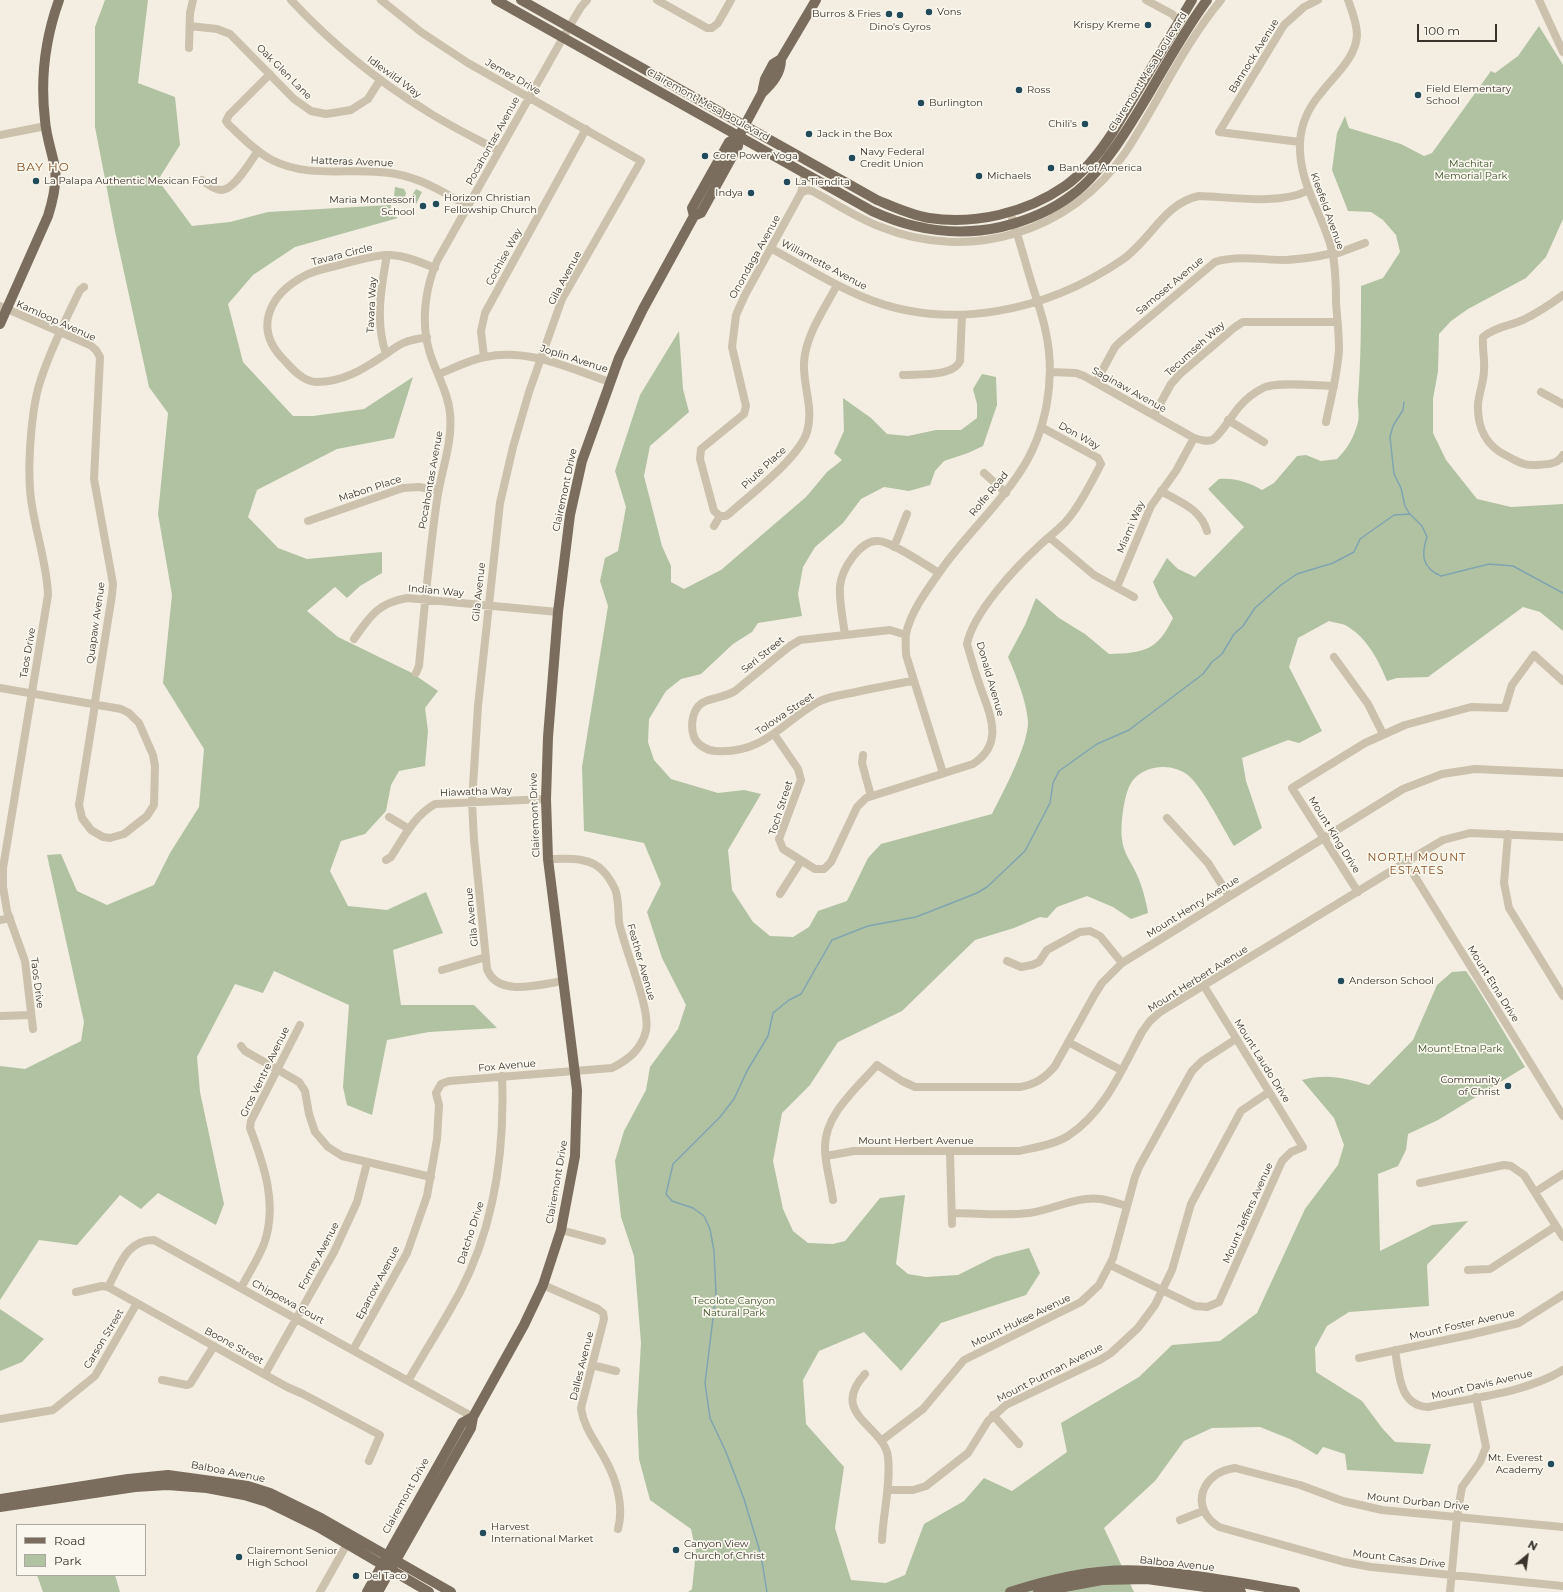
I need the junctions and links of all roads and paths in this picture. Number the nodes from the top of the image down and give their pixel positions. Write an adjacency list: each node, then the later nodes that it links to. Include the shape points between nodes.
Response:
1 (59, 0): 30 (main road, via 44,58)
2 (193, 0): 19 (street)
3 (291, 0): 27 (street, Idlewild Way, via 343,50)
4 (381, 0): 28 (street, Jemez Drive, via 421,32 468,63)
5 (496, 0): 21 (main road, Clairemont Mesa Boulevard)
6 (521, 0): 20 (main road, Clairemont Mesa Boulevard)
7 (587, 0): 20 (street, Pocahontas Avenue)
8 (657, 0): 9 (street, via 707,28 712,28 718,23)
9 (731, 0)
10 (816, 0): 29 (main road, Clairemont Drive, via 781,58 781,68 773,83 762,93)
11 (1146, 0): 18 (street, via 1172,14)
12 (1192, 0): 18 (main road, Clairemont Mesa Boulevard)
13 (1208, 0): 22 (main road, Clairemont Mesa Boulevard)
14 (1221, 0): 45 (street, Clairemont Mesa Boulevard, via 1194,36 1137,134 1108,174 1071,207)
15 (1318, 0): 34 (street, Bannock Avenue, via 1304,7 1285,24 1219,132)
16 (1348, 0): 34 (street, Kleefeld Avenue, via 1355,21 1356,43 1345,64 1308,112)
17 (1539, 0): 23 (street)
18 (1179, 21): 22 (main road); 43 (main road, Clairemont Mesa Boulevard, via 1099,153 1065,186 1034,204)
19 (190, 26): 24 (street); 26 (street, Oak Glen Lane, via 218,29 230,34)
20 (569, 27): 21 (street, Pocahontas Avenue); 29 (main road, Clairemont Mesa Boulevard)
21 (563, 38): 28 (street, Pocahontas Avenue); 33 (main road, Clairemont Mesa Boulevard)
22 (1181, 41): 44 (main road, Clairemont Mesa Boulevard, via 1134,121 1098,171 1072,195 1039,215)
23 (1561, 41): 25 (street)
24 (188, 48)
25 (1563, 52)
26 (270, 74): 27 (street, Oak Glen Lane, via 304,107 326,114 351,110 363,104); 35 (street, Hatteras Avenue, via 226,121)
27 (380, 80): 36 (street, Idlewild Way, via 426,111)
28 (529, 97): 31 (street, Jemez Drive); 36 (street, Pocahontas Avenue)
29 (745, 125): 33 (main road, Clairemont Drive); 43 (main road, Clairemont Mesa Boulevard, via 877,200 911,214 963,220)
30 (46, 126): 32 (street); 55 (main road, via 55,169 53,200 48,216)
31 (586, 130): 37 (street, Jemez Drive); 63 (street, Cochise Way, via 485,312 481,331)
32 (0, 135)
33 (738, 136): 38 (main road, Clairemont Mesa Boulevard); 68 (main road, Clairemont Drive, via 729,142 692,208 694,216 643,309)
34 (1300, 142): 40 (street, Kleefeld Avenue, via 1301,164)
35 (258, 150): 39 (street, via 234,183 226,189 213,188); 42 (street, Hatteras Avenue, via 270,160 310,171 396,174 431,185)
36 (499, 151): 42 (street, Pocahontas Avenue)
37 (641, 161): 64 (street, Gila Avenue, via 562,299)
38 (805, 174): 41 (street, Onondaga Avenue); 44 (main road, Clairemont Mesa Boulevard, via 872,211 927,230 982,231)
39 (202, 180)
40 (1307, 191): 48 (street, Kleefeld Avenue); 54 (street, Willamette Avenue, via 1280,199 1199,196 1187,198 1170,211 1124,259 1092,280)
41 (801, 193): 45 (street, Clairemont Mesa Boulevard, via 812,191 882,228 937,241 980,241); 47 (street, Onondaga Avenue)
42 (468, 206): 50 (street, Pocahontas Avenue)
43 (1010, 212): 44 (street, Rolfe Road)
44 (1014, 224): 45 (street, Rolfe Road)
45 (1017, 234): 54 (street, Rolfe Road)
46 (1364, 243): 48 (street, Samoset Avenue)
47 (772, 249): 51 (street, Willamette Avenue); 86 (street, Onondaga Avenue, via 745,295 734,326 732,347 746,406 744,414 701,449 700,459 714,511)
48 (1333, 254): 57 (street, Kleefeld Avenue); 69 (street, Samoset Avenue, via 1287,260 1228,258 1215,262 1115,347)
49 (387, 255): 50 (street, Tavara Circle, via 405,256); 61 (street, Tavara Way, via 380,306 380,337); 61 (street, Tavara Circle, via 307,274 272,303 267,321 268,338 276,352 306,380 341,380)
50 (435, 268): 60 (street, Pocahontas Avenue, via 428,290)
51 (836, 285): 56 (street, Willamette Avenue, via 863,297 908,310); 86 (street, Piute Place, via 810,337 804,363 810,414 806,433 794,453 730,513)
52 (84, 287): 59 (street, Taos Drive, via 80,290)
53 (1563, 295): 79 (street, via 1523,320 1492,330 1483,337 1484,380 1478,403 1479,426 1499,452 1530,465 1554,463)
54 (1037, 302): 56 (street, Willamette Avenue, via 999,311); 65 (street, Rolfe Road, via 1046,333)
55 (3, 308): 58 (main road); 59 (street, Kamloop Avenue)
56 (962, 315): 67 (street, via 958,366 950,372)
57 (1337, 322): 70 (street, Kleefeld Avenue, via 1339,347); 73 (street, Tecumseh Way, via 1243,322 1180,374 1171,384)
58 (0, 324)
59 (60, 333): 62 (street, Kamloop Avenue, via 90,345); 106 (street, Taos Drive, via 41,378 35,401 30,478 48,580 48,595)
60 (427, 337): 61 (street, Tavara Circle, via 406,342); 66 (street, Pocahontas Avenue, via 429,350)
61 (386, 354)
62 (100, 357): 107 (street, Quapaw Avenue, via 94,479 113,584)
63 (484, 357): 64 (street, Joplin Avenue, via 518,354); 66 (street, Joplin Avenue)
64 (541, 357): 68 (street, Joplin Avenue); 96 (street, Gila Avenue, via 512,447 500,503)
65 (1050, 372): 69 (street, Saginaw Avenue, via 1076,373); 76 (street, Rolfe Road, via 1048,402)
66 (439, 374): 82 (street, Pocahontas Avenue, via 448,399 450,441)
67 (903, 375)
68 (610, 382): 97 (main road, Clairemont Drive, via 582,461 570,514)
69 (1096, 382): 73 (street, Saginaw Avenue)
70 (1334, 386): 74 (street, via 1275,384 1264,387 1240,405); 75 (street, Kleefeld Avenue)
71 (1541, 392): 72 (street)
72 (1563, 404)
73 (1154, 415): 77 (street, Saginaw Avenue)
74 (1228, 420): 77 (street, via 1214,439 1204,441); 78 (street)
75 (1326, 422)
76 (1041, 427): 80 (street, Don Way, via 1098,458 1102,464); 84 (street, Rolfe Road, via 1033,449)
77 (1194, 438): 83 (street, Miami Way, via 1176,471)
78 (1264, 442)
79 (1562, 456)
80 (1100, 466): 90 (street, Donald Avenue, via 1068,519)
81 (984, 473): 84 (street)
82 (438, 490): 87 (street, Mabon Place, via 403,488); 95 (street, Pocahontas Avenue)
83 (1161, 491): 89 (street, via 1199,513); 93 (street, Miami Way, via 1150,506)
84 (1006, 493): 92 (street, Rolfe Road, via 961,542)
85 (907, 514): 91 (street)
86 (720, 516): 88 (street)
87 (308, 521)
88 (714, 526)
89 (1207, 531)
90 (1049, 537): 93 (street, via 1094,576); 113 (street, Donald Avenue, via 1006,580 982,612 969,637 967,644 992,721 992,739 987,750 973,764)
91 (894, 547): 92 (street); 98 (street, via 879,541 865,544 857,550 840,588)
92 (939, 573): 99 (street, Rolfe Road, via 913,613)
93 (1117, 587): 94 (street)
94 (1134, 597)
95 (425, 600): 96 (street, Indian Way); 100 (street, Indian Way, via 407,598 384,604 371,614); 102 (street, Pocahontas Avenue, via 419,666)
96 (488, 606): 97 (street, Indian Way); 116 (street, Gila Avenue)
97 (558, 612): 115 (main road, Clairemont Drive, via 548,737)
98 (845, 635): 99 (street, Seri Street, via 890,630); 110 (street, Seri Street, via 800,640 735,691 705,701 698,707 692,721 691,728)
99 (906, 635): 103 (street, Rolfe Road, via 906,655)
100 (354, 639)
101 (1334, 657): 109 (street, via 1368,704)
102 (416, 673)
103 (913, 681): 108 (street, Tolowa Street, via 818,702); 113 (street, Rolfe Road)
104 (1563, 681): 109 (street, via 1534,655 1512,685 1505,708 1493,706 1460,709)
105 (0, 688): 106 (street)
106 (32, 693): 107 (street); 130 (street, Taos Drive, via 3,868 3,887)
107 (95, 703): 107 (street, Quapaw Avenue, via 130,713 138,723 153,755 155,766 154,805 147,816 124,834 110,838 91,830 82,818 79,805)
108 (774, 734): 110 (street, Tolowa Street, via 762,743 744,749 715,751 704,748); 125 (street, Toch Street, via 798,769 801,780 779,839 780,845)
109 (1383, 734): 122 (street, Mount King Drive, via 1292,788)
110 (695, 740)
111 (863, 755): 114 (street, via 862,763)
112 (1563, 773): 122 (street, Mount Henry Avenue, via 1497,768 1442,774 1403,789)
113 (943, 774): 114 (street, Donald Avenue)
114 (872, 796): 125 (street, Donald Avenue, via 857,807 831,862 824,869 815,868)
115 (546, 800): 116 (street, Hiawatha Way); 123 (main road, Clairemont Drive)
116 (472, 802): 119 (street, Hiawatha Way, via 435,804 423,811); 132 (street, Gila Avenue)
117 (389, 817): 119 (street)
118 (1167, 818): 129 (street, via 1208,864)
119 (409, 829): 124 (street, Hiawatha Way, via 391,857)
120 (1508, 834): 121 (street, Mount Herbert Avenue); 126 (street, Mount Herbert Avenue, via 1470,833 1454,836); 138 (street, via 1504,883 1509,908)
121 (1563, 837)
122 (1324, 838): 127 (street, Mount King Drive); 129 (street, Mount Henry Avenue)
123 (548, 859): 136 (main road, Clairemont Drive); 147 (street, Feather Avenue, via 585,860 603,870 615,890 620,922 645,1013 646,1031 637,1050 626,1061 612,1068)
124 (386, 860)
125 (801, 861): 128 (street)
126 (1406, 862): 127 (street, Mount Herbert Avenue); 152 (street, Mount Etna Drive)
127 (1358, 892): 137 (street, Mount Herbert Avenue)
128 (780, 894)
129 (1229, 896): 134 (street, Mount Henry Avenue)
130 (10, 918): 131 (street); 139 (street, Taos Drive, via 25,961)
131 (0, 920)
132 (486, 957): 135 (street); 136 (street, Gila Avenue, via 489,975 497,983 508,987)
133 (1007, 962): 134 (street, via 1021,967 1032,965 1039,962 1047,950 1080,932 1090,931 1100,936)
134 (1122, 963): 144 (street, Mount Henry Avenue, via 1102,982)
135 (442, 970)
136 (564, 981): 147 (main road, Clairemont Drive)
137 (1204, 986): 143 (street, Mount Laudo Drive); 148 (street, Mount Herbert Avenue, via 1160,1012 1150,1021)
138 (1563, 996)
139 (31, 1015): 140 (street); 142 (street, Taos Drive)
140 (0, 1016)
141 (300, 1025): 146 (street, Gros Ventre Avenue)
142 (32, 1029)
143 (1236, 1038): 151 (street, Mount Laudo Drive); 162 (street, Mount Hukee Avenue, via 1192,1070 1139,1167)
144 (1068, 1042): 148 (street); 155 (street, Mount Henry Avenue, via 1055,1066 1046,1076 1037,1082 1020,1087 914,1087 877,1064 833,1116 826,1133)
145 (241, 1046): 146 (street, via 245,1051)
146 (278, 1069): 156 (street, via 296,1079 305,1091 315,1132 328,1147 342,1156); 173 (street, Gros Ventre Avenue, via 251,1121 250,1128 266,1172 270,1196 269,1222 260,1255)
147 (575, 1070): 149 (street, Fox Avenue); 166 (main road, Clairemont Drive, via 575,1156)
148 (1121, 1070): 154 (street, Mount Herbert Avenue, via 1100,1106 1088,1120 1067,1136 1044,1146 1018,1151)
149 (502, 1076): 150 (street, Fox Avenue); 189 (street, Datcho Drive, via 500,1159 488,1218 460,1291)
150 (441, 1084): 158 (street, Epanow Avenue, via 436,1093 439,1105)
151 (1269, 1092): 153 (street, Mount Laudo Drive); 174 (street, Mount Putman Avenue, via 1241,1111 1237,1118 1191,1204 1172,1270)
152 (1563, 1116)
153 (1303, 1147): 174 (street, Mount Jeffers Avenue, via 1291,1152 1282,1161 1219,1302 1207,1307 1195,1306)
154 (950, 1151): 155 (street, Mount Herbert Avenue, via 854,1151); 163 (street)
155 (826, 1156): 161 (street)
156 (368, 1163): 158 (street); 178 (street, Forney Avenue, via 357,1202 334,1252)
157 (1563, 1174): 160 (street)
158 (431, 1177): 180 (street, Epanow Avenue, via 407,1253)
159 (1420, 1182): 160 (street, via 1504,1165 1511,1166 1524,1175)
160 (1535, 1192): 165 (street)
161 (833, 1200)
162 (1127, 1206): 163 (street, via 1101,1198 1088,1198 1027,1214); 169 (street, Mount Hukee Avenue)
163 (952, 1213): 164 (street)
164 (952, 1224)
165 (1556, 1226): 167 (street); 170 (street, via 1490,1269)
166 (561, 1230): 168 (street); 171 (main road, Clairemont Drive)
167 (1563, 1237)
168 (602, 1241)
169 (1110, 1265): 174 (street); 194 (street, Mount Hukee Avenue, via 1098,1285 1081,1302 964,1360 923,1409)
170 (1468, 1270)
171 (543, 1285): 183 (street, Dalles Avenue, via 603,1313 604,1319); 192 (main road, Clairemont Drive)
172 (108, 1287): 173 (street, Chippewa Court, via 130,1248 139,1242 154,1240); 175 (street); 177 (street, Boone Street)
173 (241, 1288): 178 (street, Chippewa Court)
174 (1162, 1290): 191 (street, Mount Putman Avenue, via 1155,1305 1138,1328 1111,1353 1006,1405)
175 (76, 1292)
176 (1563, 1295): 181 (street, Mount Foster Avenue, via 1519,1322)
177 (138, 1303): 179 (street, Boone Street); 193 (street, Carson Street, via 95,1376 53,1410)
178 (296, 1319): 180 (street, Chippewa Court); 186 (street, Forney Avenue)
179 (214, 1346): 186 (street, Boone Street); 188 (street, via 190,1384)
180 (353, 1350): 189 (street, Chippewa Court)
181 (1395, 1350): 182 (street, Mount Foster Avenue); 190 (street, Mount Davis Avenue, via 1403,1391 1414,1405 1428,1407)
182 (1359, 1358)
183 (592, 1365): 185 (street); 204 (street, Dalles Avenue, via 582,1401 583,1422 607,1462 618,1493 622,1518)
184 (1563, 1370): 190 (street, Mount Davis Avenue, via 1524,1387)
185 (616, 1371)
186 (265, 1374): 196 (street, Boone Street, via 380,1435)
187 (865, 1374): 194 (street, via 854,1388 853,1401 863,1423)
188 (162, 1380)
189 (408, 1381): 192 (street, Chippewa Court)
190 (1476, 1397): 201 (street, via 1486,1447 1480,1462 1462,1487)
191 (993, 1415): 195 (street); 197 (street, Mount Putman Avenue, via 968,1453 926,1486 913,1490)
192 (473, 1417): 207 (main road, Clairemont Drive, via 462,1423)
193 (0, 1419)
194 (881, 1441): 197 (street, via 888,1457)
195 (1019, 1444)
196 (369, 1461)
197 (888, 1490): 205 (street)
198 (0, 1499): 207 (main road, Balboa Avenue, via 168,1475 248,1486 270,1493 322,1518)
199 (0, 1507): 206 (main road, Balboa Avenue, via 135,1487 186,1486 267,1502)
200 (1203, 1511): 201 (street, Mount Durban Drive, via 1202,1496 1208,1481 1227,1469 1235,1468 1300,1485 1361,1506); 202 (street); 208 (street, Mount Casas Drive, via 1209,1521 1219,1527 1344,1562)
201 (1457, 1516): 203 (street, Mount Durban Drive); 208 (street)
202 (1180, 1520)
203 (1563, 1527)
204 (618, 1529)
205 (882, 1540)
206 (347, 1544): 207 (main road, Balboa Avenue); 210 (street)
207 (388, 1563): 211 (main road, Clairemont Drive); 212 (main road, Clairemont Drive); 213 (main road, Balboa Avenue); 214 (main road, Balboa Avenue)
208 (1452, 1576): 209 (street, Mount Casas Drive); 219 (street)
209 (1563, 1586)
210 (320, 1592)
211 (367, 1592)
212 (378, 1592)
213 (429, 1592)
214 (451, 1592)
215 (1010, 1592): 218 (main road, Balboa Avenue, via 1041,1582 1097,1573 1147,1571)
216 (1038, 1592): 217 (main road, Balboa Avenue, via 1102,1580 1148,1579)
217 (1241, 1592)
218 (1295, 1592)
219 (1450, 1592)

